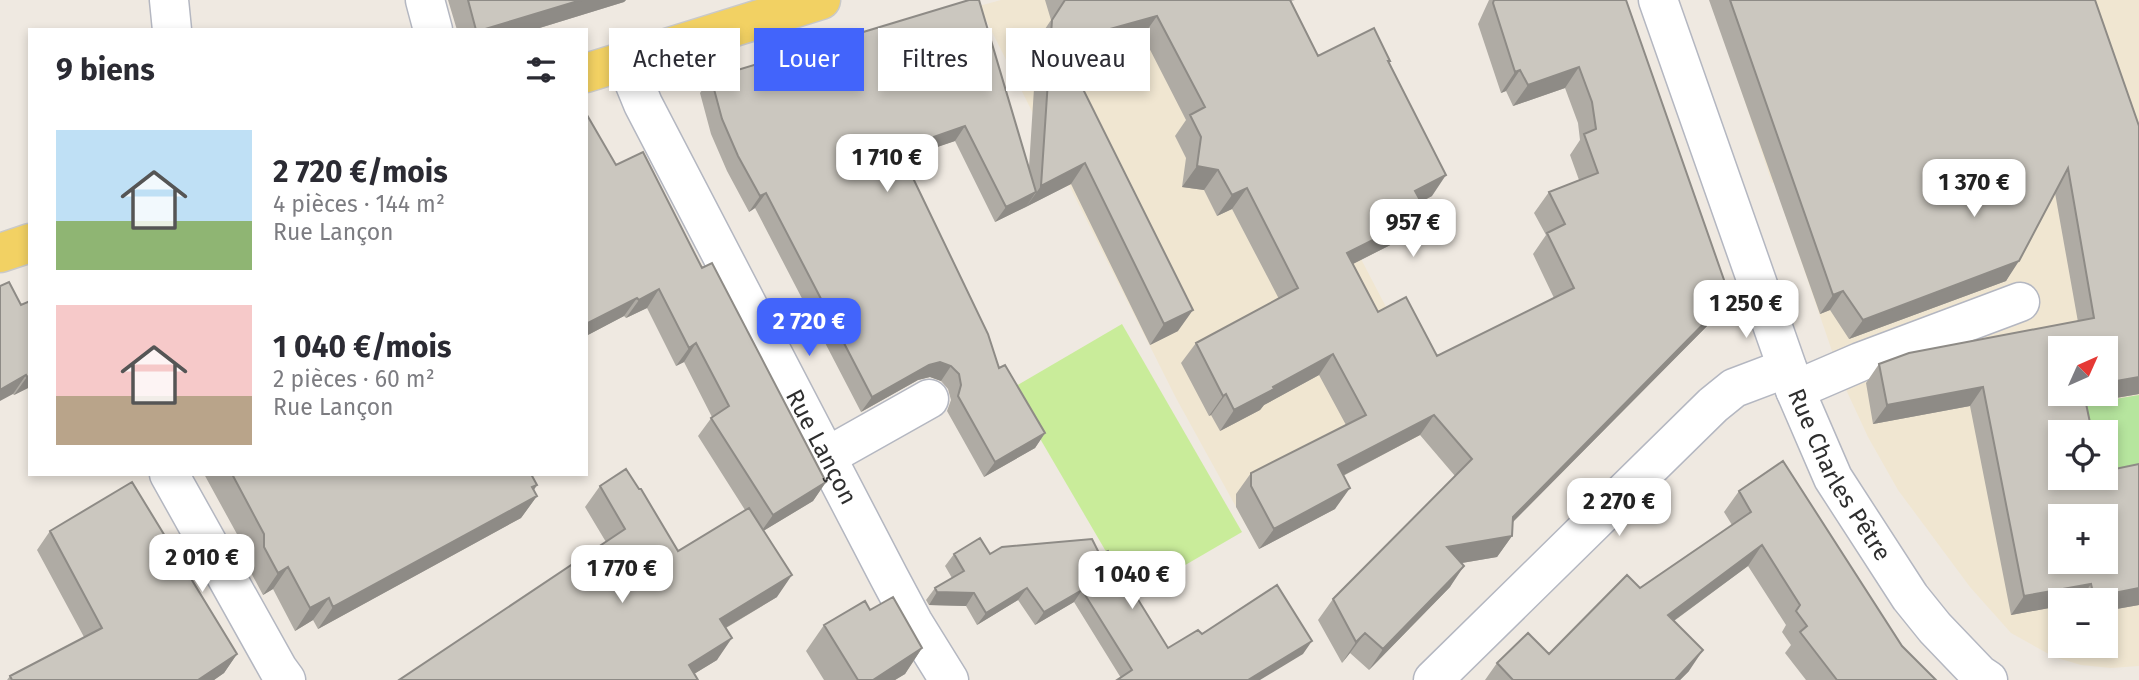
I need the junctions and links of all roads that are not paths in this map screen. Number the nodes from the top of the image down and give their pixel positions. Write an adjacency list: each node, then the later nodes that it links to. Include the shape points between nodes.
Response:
1 (169, 0): 5 (street)
2 (425, 0): 6 (street)
3 (821, 0): 7 (main road)
4 (1658, 0): 14 (street, Rue Charles Pêtre)
5 (172, 28)
6 (432, 28)
7 (730, 28)
8 (609, 65): 9 (main road)
9 (588, 72)
10 (638, 91): 16 (street, Rue Lançon)
11 (28, 244): 12 (main road)
12 (0, 253)
13 (2021, 302): 14 (street, via 1860,362)
14 (1791, 379): 20 (street, via 1734,388 1713,405); 21 (street, Rue Charles Pêtre, via 1833,478 1887,564 1935,628)
15 (929, 400): 16 (street)
16 (826, 457): 19 (street, Rue Lançon, via 913,622)
17 (170, 476): 18 (street)
18 (286, 680)
19 (949, 680)
20 (1433, 680)
21 (1988, 680)

